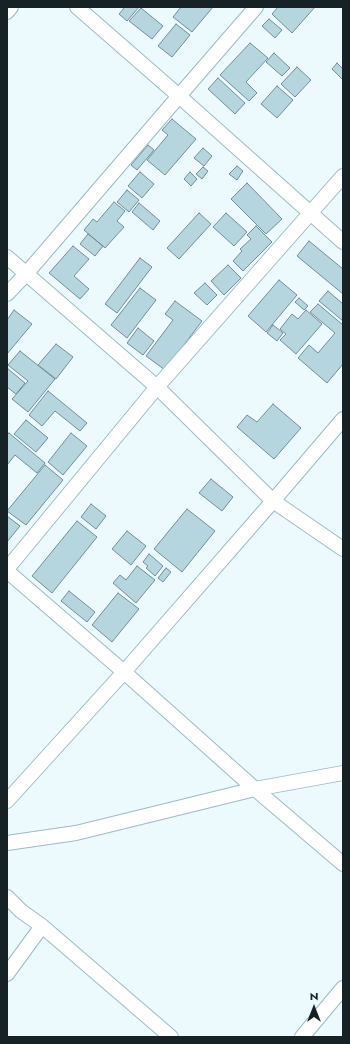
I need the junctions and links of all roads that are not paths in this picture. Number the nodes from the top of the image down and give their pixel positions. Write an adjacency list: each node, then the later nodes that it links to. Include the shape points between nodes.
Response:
1 (11, 7): 4 (street)
2 (77, 7): 5 (street)
3 (256, 7): 5 (street)
4 (7, 12)
5 (179, 96): 7 (street); 10 (street)
6 (343, 176): 7 (street)
7 (311, 213): 8 (street); 12 (street)
8 (343, 242)
9 (7, 257): 10 (street)
10 (26, 274): 11 (street); 12 (street)
11 (7, 294)
12 (157, 388): 14 (street); 16 (street)
13 (343, 419): 14 (street)
14 (273, 501): 15 (street); 17 (street)
15 (343, 549)
16 (9, 576): 17 (street)
17 (124, 672): 19 (street); 20 (street)
18 (343, 773): 19 (street)
19 (255, 789): 21 (street, via 76,832); 22 (street)
20 (7, 801)
21 (7, 844)
22 (343, 864)
23 (7, 897): 24 (street)
24 (42, 926): 25 (street); 27 (street)
25 (7, 974)
26 (343, 988): 28 (street)
27 (171, 1037)
28 (302, 1037)

